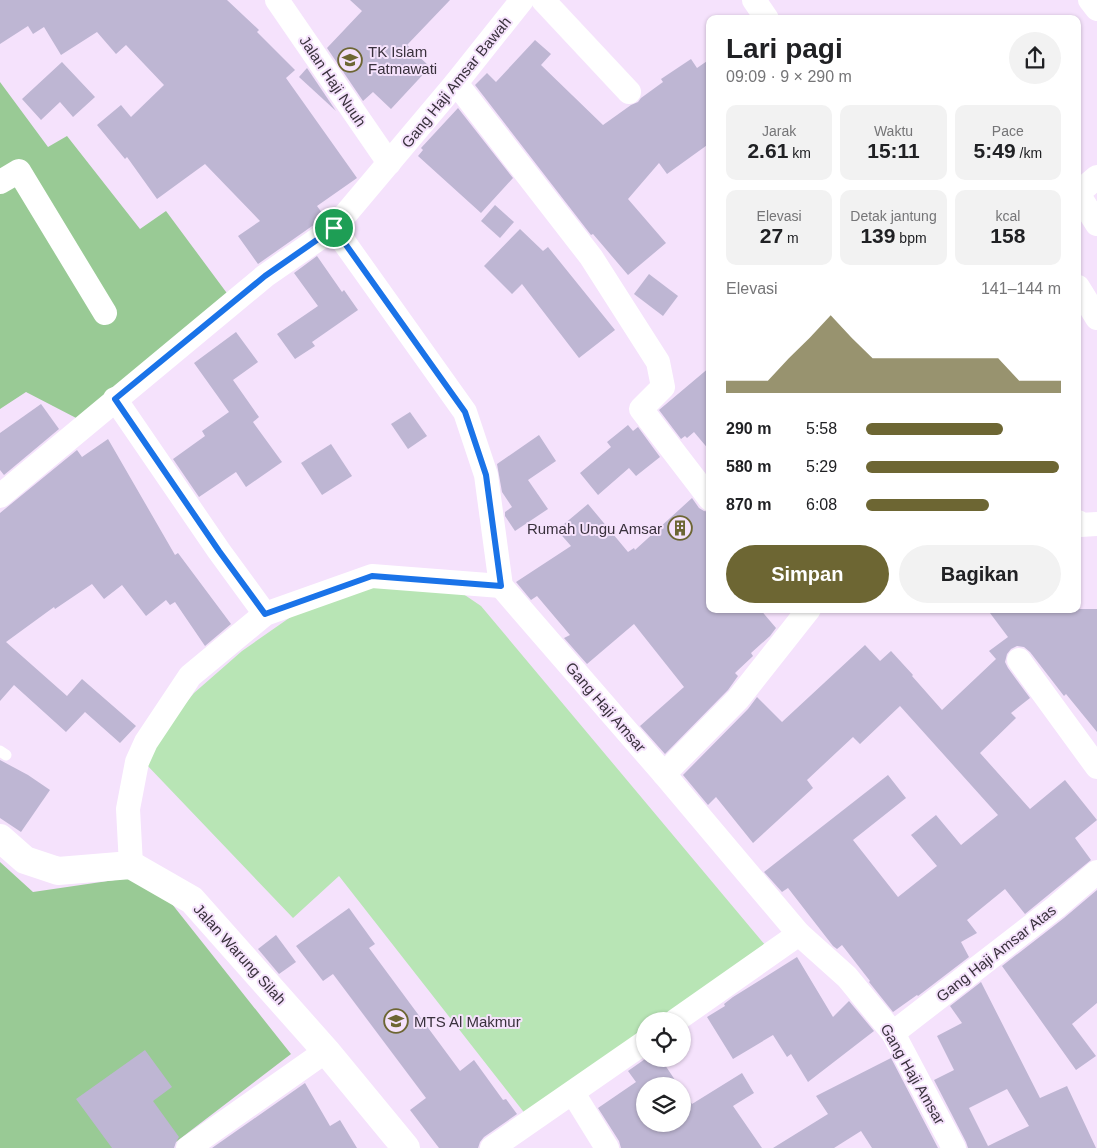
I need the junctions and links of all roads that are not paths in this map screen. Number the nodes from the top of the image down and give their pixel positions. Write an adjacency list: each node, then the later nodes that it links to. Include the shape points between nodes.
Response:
1 (277, 0): 10 (street, Jalan Haji Nuuh)
2 (522, 0): 8 (street, Gang Haji Amsar Bawah)
3 (543, 0): 9 (street)
4 (754, 0): 7 (street)
5 (1090, 0): 6 (street)
6 (1097, 9)
7 (764, 15)
8 (456, 83): 10 (street, Gang Haji Amsar Bawah); 21 (street, via 591,257 658,362 663,387 640,409)
9 (630, 92)
10 (389, 163): 16 (street, Gang Haji Amsar Bawah)
11 (1097, 177): 13 (street)
12 (0, 182): 18 (street, via 19,171)
13 (1081, 190)
14 (1081, 198): 15 (street)
15 (1097, 224)
16 (334, 228): 20 (street, Gang Haji Amsar Bawah, via 265,276); 25 (street, via 465,412 486,475)
17 (1081, 292): 19 (street)
18 (105, 312)
19 (1097, 318)
20 (115, 399): 22 (street, Gang Haji Amsar Bawah); 27 (street)
21 (706, 494)
22 (0, 496)
23 (1097, 524): 24 (street)
24 (1081, 525)
25 (501, 586): 27 (street, via 372,576); 30 (street, Gang Haji Amsar)
26 (804, 613): 30 (street, via 738,699)
27 (265, 614): 32 (street, via 190,676 146,742 137,762 128,809)
28 (1020, 660): 29 (street)
29 (1097, 767)
30 (664, 774): 34 (street, Gang Haji Amsar)
31 (0, 838): 32 (street, via 25,860 58,870)
32 (131, 864): 38 (street, Jalan Warung Silah, via 192,900)
33 (1097, 872): 36 (street, Gang Haji Amsar Atas)
34 (799, 934): 35 (street); 36 (street, Gang Haji Amsar, via 847,977)
35 (688, 1012)
36 (892, 1033): 44 (street, Gang Haji Amsar)
37 (636, 1048): 39 (street)
38 (326, 1051): 40 (street); 41 (street, Jalan Warung Silah)
39 (573, 1093): 42 (street); 43 (street)
40 (188, 1148)
41 (406, 1148)
42 (492, 1148)
43 (607, 1148)
44 (954, 1148)

